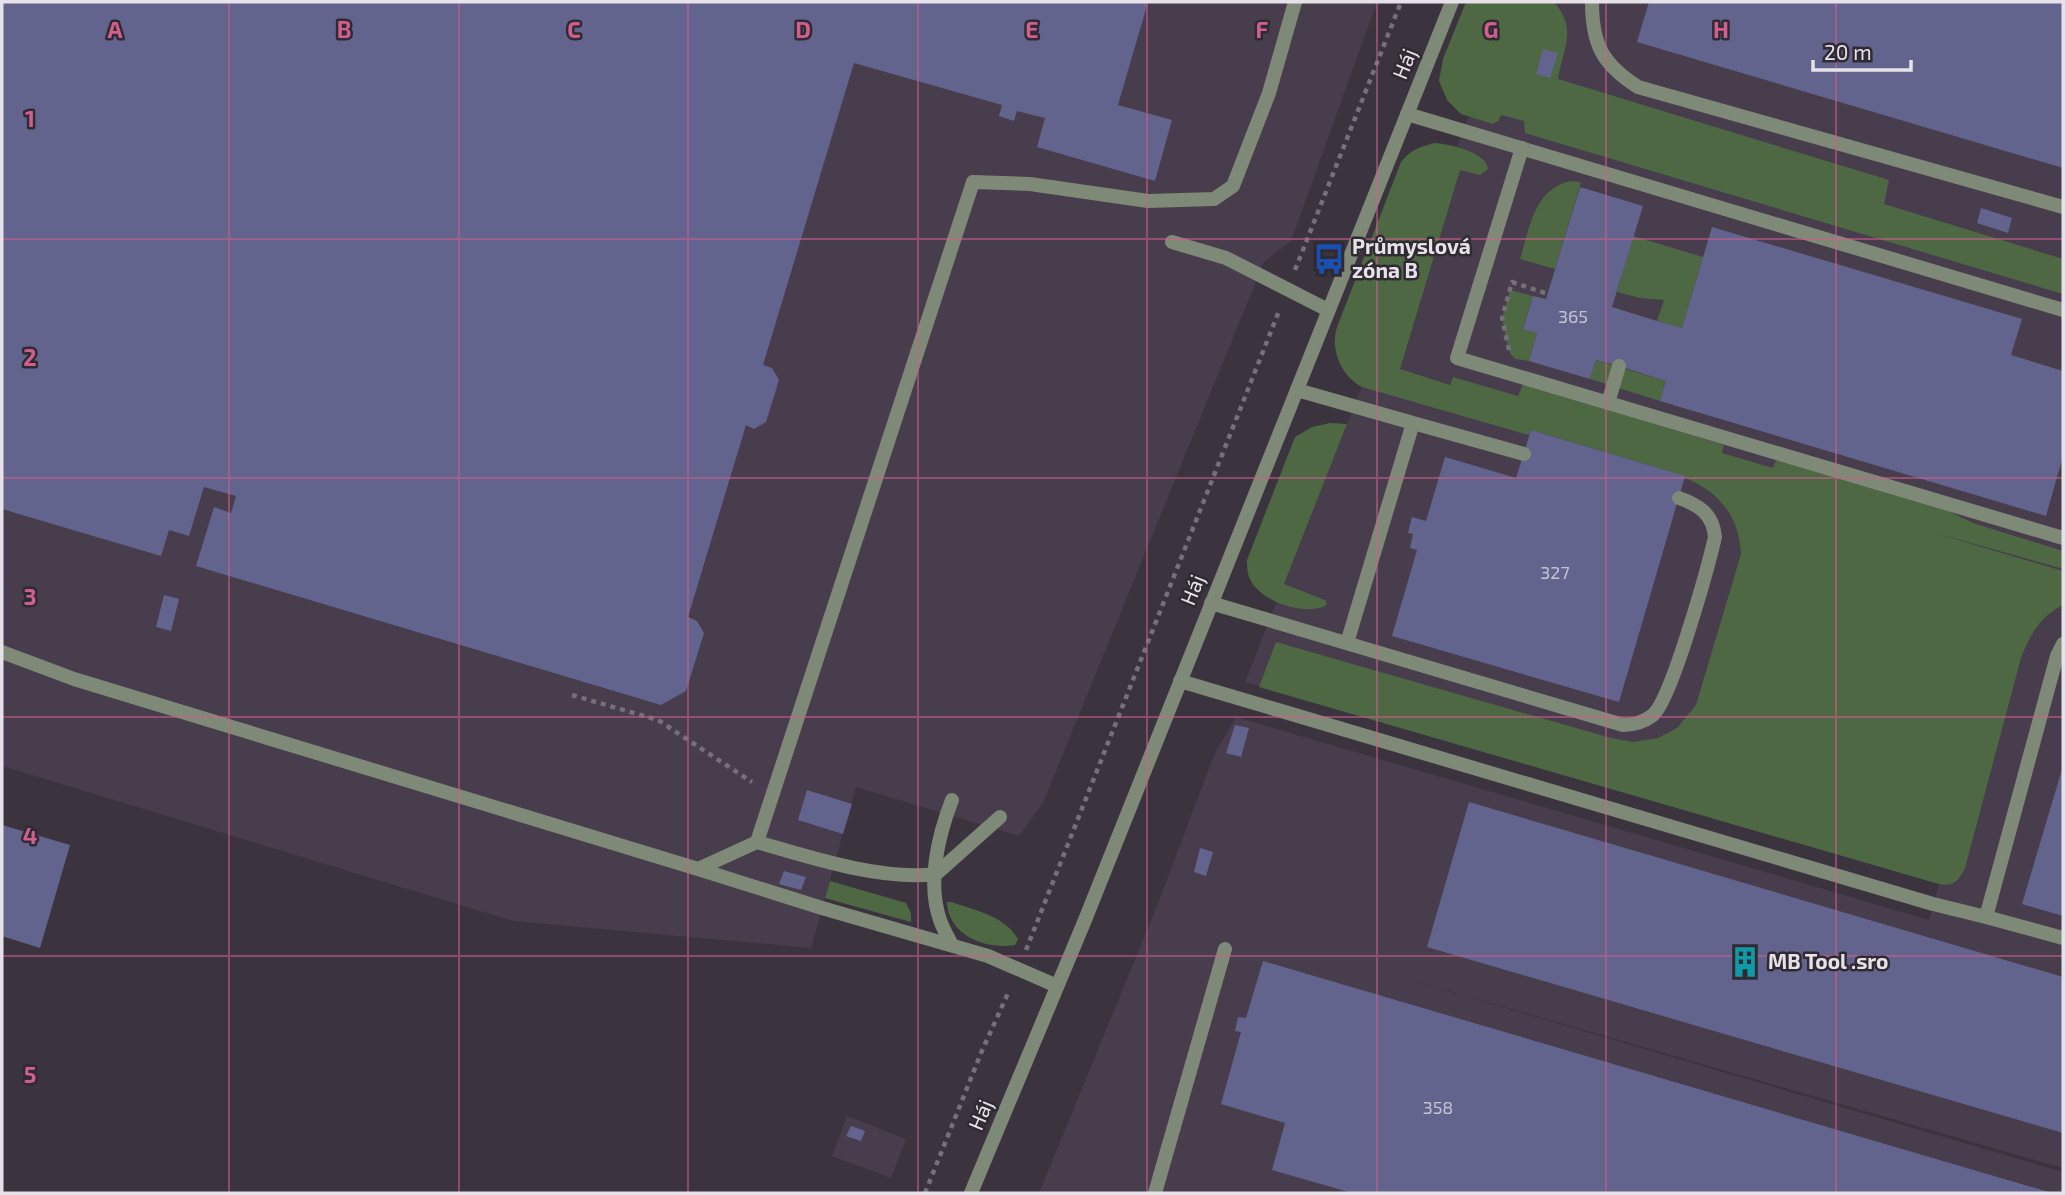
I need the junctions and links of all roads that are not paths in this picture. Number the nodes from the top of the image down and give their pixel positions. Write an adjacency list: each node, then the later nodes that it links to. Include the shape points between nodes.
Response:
1 (1295, 2): 24 (street, via 1269,93 1233,186 1214,199 1148,201 1030,184 973,182)
2 (1452, 2): 4 (street, Háj)
3 (1592, 2): 6 (street, via 1599,49 1608,64 1638,87)
4 (1408, 114): 5 (street); 8 (street, Háj)
5 (1522, 148): 9 (street); 12 (street, via 1457,358)
6 (2063, 207)
7 (1172, 242): 8 (street, via 1226,258)
8 (1328, 310): 11 (street, Háj)
9 (2063, 310)
10 (1619, 366): 12 (street)
11 (1297, 390): 13 (street); 17 (street, Háj)
12 (1608, 403): 16 (street)
13 (1413, 423): 14 (street); 18 (street)
14 (1524, 454)
15 (1679, 498): 18 (street, via 1703,510 1715,537 1669,689 1654,714 1642,722 1623,725)
16 (2063, 538)
17 (1211, 603): 18 (street); 21 (street, Háj)
18 (1347, 643)
19 (2063, 645): 27 (street)
20 (2, 652): 25 (street)
21 (1180, 681): 27 (street); 31 (street, Háj)
22 (952, 800): 26 (street, via 937,848)
23 (1000, 817): 26 (street)
24 (757, 842): 25 (street); 26 (street, via 835,863 905,875)
25 (698, 869): 29 (street)
26 (936, 874): 29 (street, via 935,898)
27 (1986, 917): 28 (street)
28 (2063, 938)
29 (952, 945): 31 (street)
30 (1225, 949): 33 (street)
31 (1058, 986): 32 (street, Háj)
32 (971, 1193)
33 (1155, 1193)

